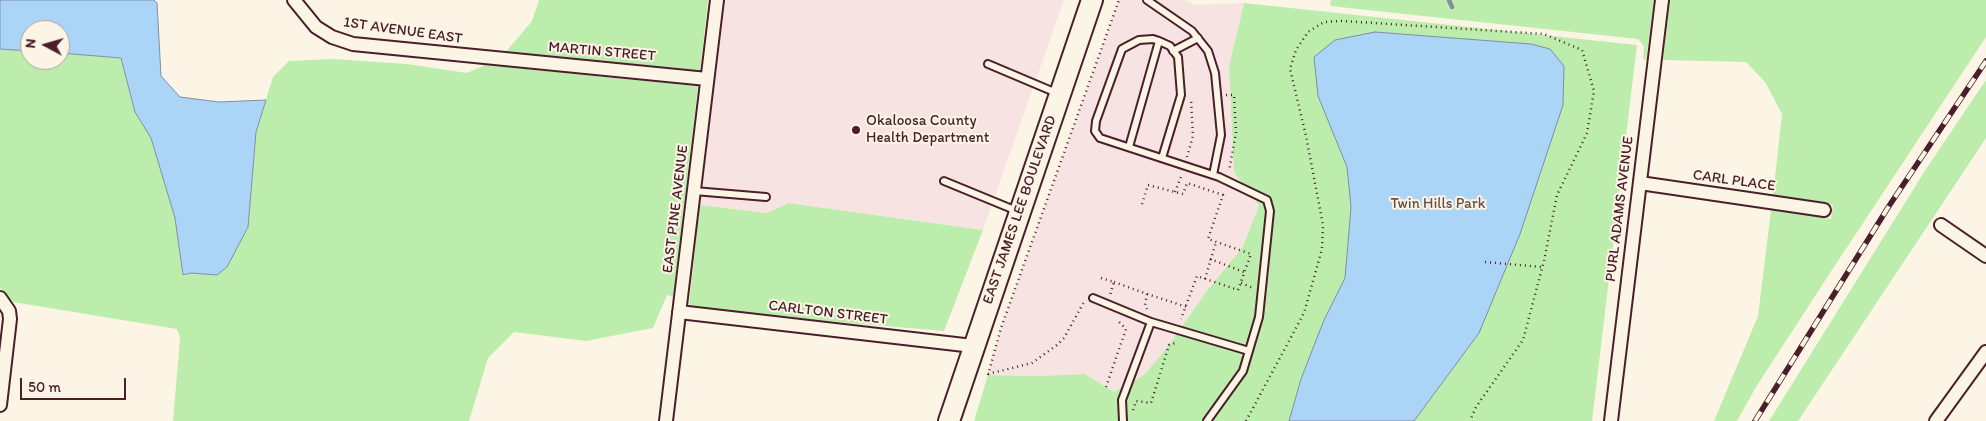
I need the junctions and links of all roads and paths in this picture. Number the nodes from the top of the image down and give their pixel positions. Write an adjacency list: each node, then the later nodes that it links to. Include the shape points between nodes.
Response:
1 (294, 0): 10 (street, 1ST AVENUE EAST, via 316,27 344,42)
2 (717, 0): 12 (street, EAST PINE AVENUE)
3 (1092, 0): 13 (main road, EAST JAMES LEE BOULEVARD)
4 (1119, 0): 40 (path, via 1001,328 988,375 1032,363 1064,338 1085,300)
5 (1147, 0): 7 (lane)
6 (1662, 0): 20 (street, PURL ADAMS AVENUE)
7 (1198, 38): 9 (lane); 18 (lane, via 1208,51 1215,73 1221,135)
8 (1159, 41): 9 (lane); 15 (lane); 15 (lane, via 1138,40 1122,49 1096,121 1095,131 1100,138)
9 (1174, 51): 16 (lane, via 1178,57 1181,95)
10 (494, 59): 12 (street, MARTIN STREET)
11 (988, 64): 13 (lane)
12 (708, 79): 21 (street, EAST PINE AVENUE)
13 (1060, 94): 26 (main road, EAST JAMES LEE BOULEVARD)
14 (1191, 99): 17 (path, via 1193,136)
15 (1129, 147): 16 (lane)
16 (1162, 158): 17 (lane)
17 (1185, 166): 18 (lane); 22 (path)
18 (1213, 175): 49 (lane, via 1267,200 1270,211 1260,317)
19 (944, 181): 26 (lane)
20 (1640, 184): 25 (street, CARL PLACE); 60 (street, PURL ADAMS AVENUE)
21 (694, 190): 23 (lane); 43 (street, EAST PINE AVENUE)
22 (1176, 192): 24 (path, via 1148,184); 28 (path, via 1183,194 1187,183 1223,195 1208,239)
23 (766, 197)
24 (1142, 204)
25 (1824, 210)
26 (1020, 212): 48 (main road, EAST JAMES LEE BOULEVARD)
27 (1941, 225): 29 (street)
28 (1216, 242): 30 (path); 33 (path, via 1251,254)
29 (1986, 256)
30 (1210, 259): 33 (path); 35 (path)
31 (1485, 262): 32 (path)
32 (1542, 266): 58 (path, via 1557,196 1588,133 1594,91 1582,50 1544,34 1324,22 1308,32 1296,50 1290,69 1323,225 1322,249 1304,313); 59 (path, via 1523,340 1476,407)
33 (1244, 272): 35 (path, via 1238,290)
34 (1101, 278): 36 (path)
35 (1205, 279): 41 (path, via 1197,276)
36 (1114, 282): 37 (path); 38 (path)
37 (1147, 294): 41 (path); 42 (path, via 1145,308)
38 (1110, 296)
39 (0, 298): 52 (street, via 9,311 10,319)
40 (1093, 300): 46 (lane)
41 (1187, 307): 44 (path, via 1182,319)
42 (1152, 311)
43 (679, 312): 48 (street, CARLTON STREET); 54 (street, EAST PINE AVENUE)
44 (1173, 317)
45 (1116, 319): 51 (path, via 1126,329)
46 (1151, 322): 49 (lane); 56 (lane, via 1122,400)
47 (1184, 343): 53 (path, via 1176,341 1169,345 1151,403 1136,401)
48 (973, 346): 55 (main road, EAST JAMES LEE BOULEVARD)
49 (1249, 351): 57 (lane, via 1243,371)
50 (1986, 352): 61 (street)
51 (1106, 387)
52 (0, 405)
53 (1133, 411)
54 (666, 421)
55 (949, 421)
56 (1123, 421)
57 (1207, 421)
58 (1246, 421)
59 (1470, 421)
60 (1611, 421)
61 (1936, 421)

